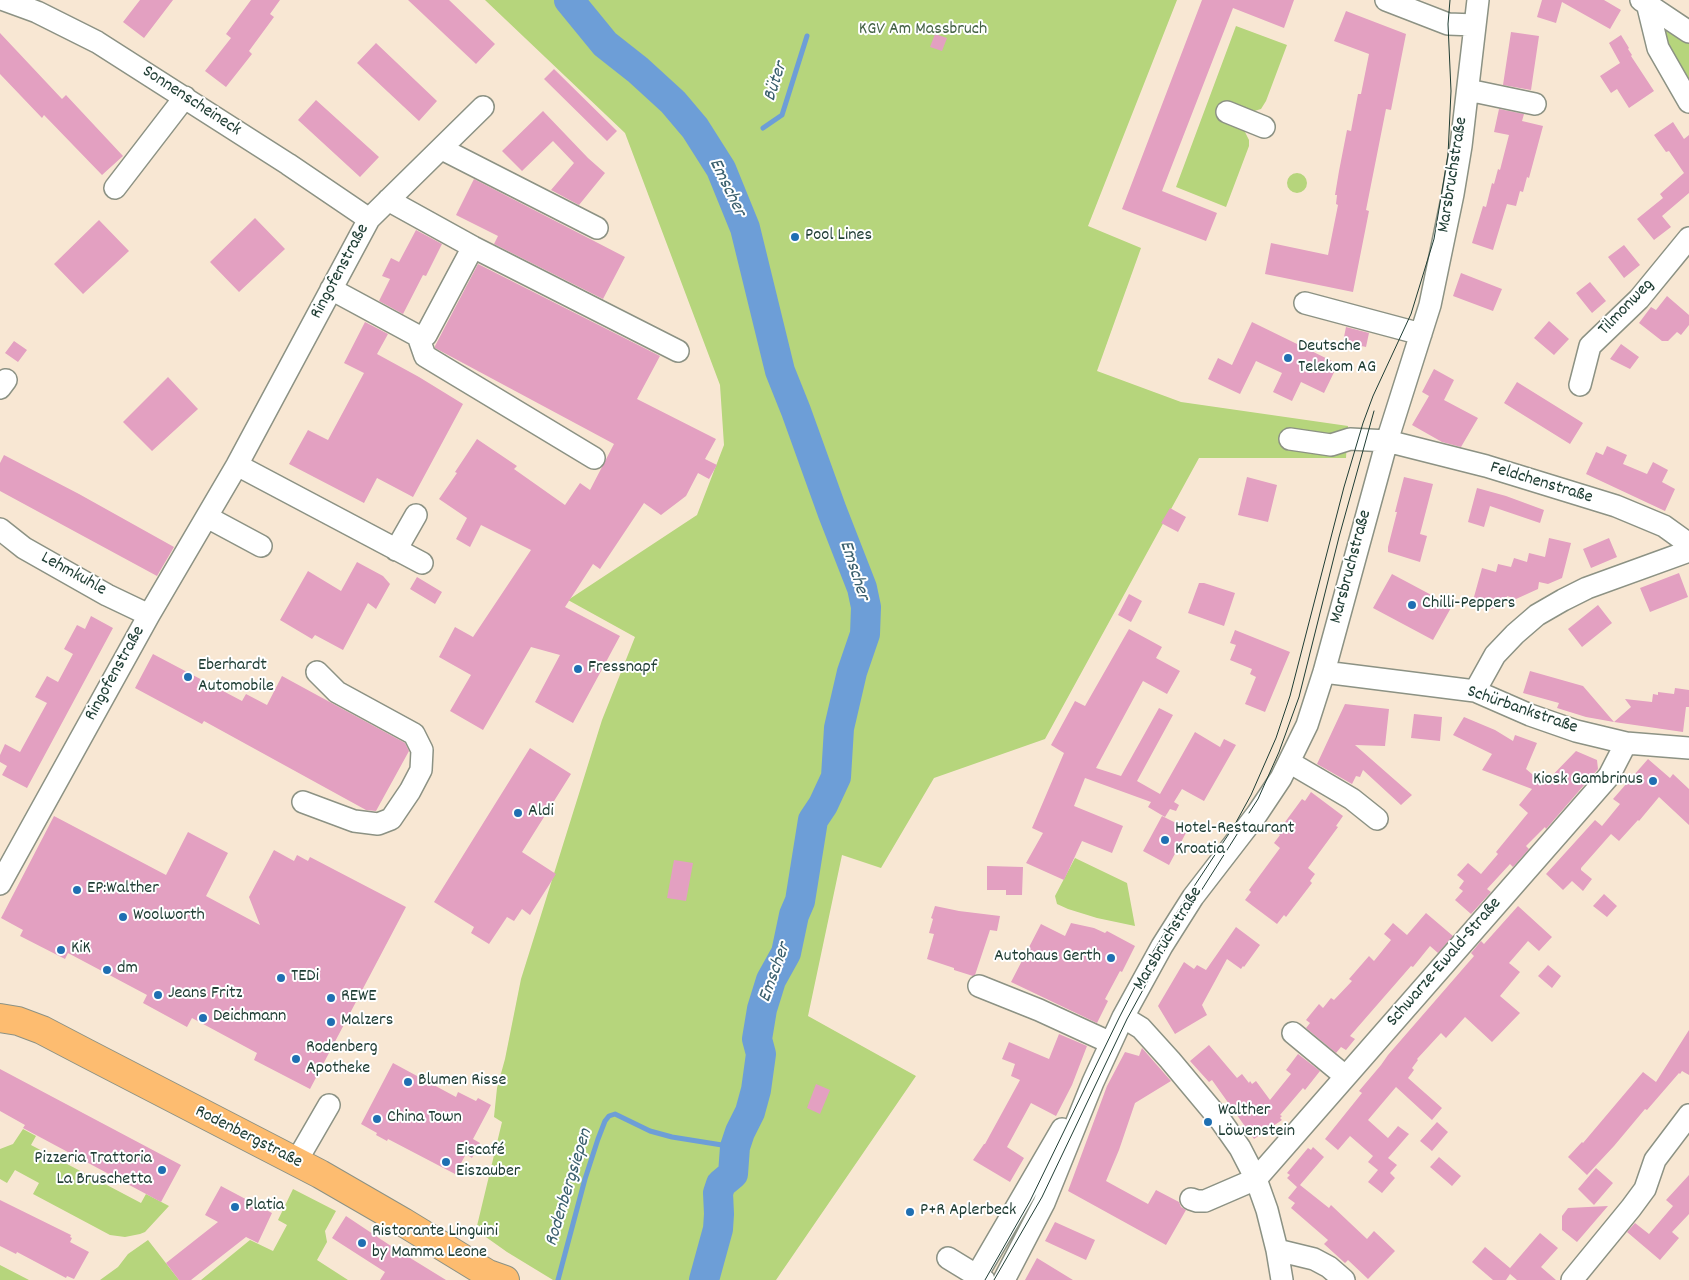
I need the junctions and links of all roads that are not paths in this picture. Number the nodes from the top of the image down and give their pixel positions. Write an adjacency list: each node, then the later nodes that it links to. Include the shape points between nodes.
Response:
1 (4, 0): 8 (street, Sonnenscheineck, via 37,12 97,42)
2 (1386, 0): 5 (street, via 1448,24)
3 (1478, 0): 5 (street, Marsbruchstraße)
4 (1644, 2): 6 (street); 9 (street, via 1658,48)
5 (1475, 25): 7 (street, Marsbruchstraße)
6 (1689, 32)
7 (1468, 90): 10 (street); 23 (street, Marsbruchstraße, via 1454,194)
8 (185, 97): 15 (street); 17 (street, Sonnenscheineck)
9 (1689, 102)
10 (1535, 104)
11 (483, 107): 14 (street, Ringofenstraße)
12 (1227, 112): 13 (street)
13 (1264, 127)
14 (442, 149): 16 (street, Ringofenstraße); 18 (street)
15 (115, 188)
16 (388, 200): 17 (street, Ringofenstraße); 20 (street)
17 (369, 219): 21 (street, Ringofenstraße)
18 (597, 228)
19 (1689, 238): 26 (street, Tilmonweg, via 1639,299 1590,346)
20 (473, 247): 24 (street, via 426,335); 25 (street)
21 (331, 289): 24 (street); 30 (street, Ringofenstraße)
22 (1306, 303): 23 (street)
23 (1421, 334): 28 (street, Marsbruchstraße)
24 (418, 336): 29 (street, via 425,356)
25 (678, 351)
26 (1580, 385)
27 (1290, 439): 28 (street, Feldchenstraße, via 1331,445 1350,439)
28 (1387, 441): 34 (street, Feldchenstraße, via 1486,466 1616,506 1664,526); 41 (street, Marsbruchstraße)
29 (594, 458)
30 (237, 465): 32 (street, Ringofenstraße); 36 (street)
31 (416, 515): 36 (street)
32 (207, 517): 35 (street); 39 (street, Ringofenstraße)
33 (0, 529): 39 (street, Lehmkuhle, via 24,548)
34 (1689, 544)
35 (261, 546)
36 (396, 550): 38 (street)
37 (1689, 551): 42 (street, via 1587,588 1537,615 1495,655)
38 (422, 563)
39 (149, 615): 49 (street, Ringofenstraße)
40 (317, 672): 46 (street, via 336,692 414,734 422,750 421,770 391,819 378,824 354,821)
41 (1324, 672): 42 (street, Schürbankstraße); 45 (street, Marsbruchstraße, via 1307,725)
42 (1475, 691): 43 (street, Schürbankstraße, via 1576,731)
43 (1626, 743): 44 (street, Schürbankstraße); 56 (street, Schwarze-Ewald-Straße, via 1608,776)
44 (1689, 748)
45 (1288, 765): 47 (street); 48 (street, via 1352,799); 52 (street, Marsbruchstraße, via 1257,814 1182,912)
46 (303, 802)
47 (1344, 812)
48 (1377, 819)
49 (7, 856): 50 (street, Ringofenstraße)
50 (0, 884)
51 (979, 986): 55 (street)
52 (1123, 1017): 55 (street, Marsbruchstraße); 61 (street, via 1141,1028 1199,1094 1239,1146)
53 (0, 1018): 60 (main road, Rodenbergstraße, via 42,1030)
54 (1293, 1033): 56 (street)
55 (1111, 1043): 57 (street, Marsbruchstraße)
56 (1345, 1076): 61 (street, Schwarze-Ewald-Straße)
57 (1093, 1082): 66 (street, Marsbruchstraße, via 1053,1144); 67 (street, Marsbruchstraße, via 1044,1203)
58 (329, 1105): 60 (street)
59 (1689, 1116): 70 (street, via 1655,1160 1636,1202)
60 (296, 1162): 65 (main road, Rodenbergstraße, via 403,1222)
61 (1256, 1178): 62 (street, via 1205,1201); 63 (street)
62 (1191, 1199)
63 (1277, 1250): 68 (street); 69 (street, via 1314,1258)
64 (948, 1258): 66 (street)
65 (487, 1276)
66 (978, 1278)
67 (1004, 1280)
68 (1282, 1280)
69 (1344, 1280)
70 (1572, 1280)

